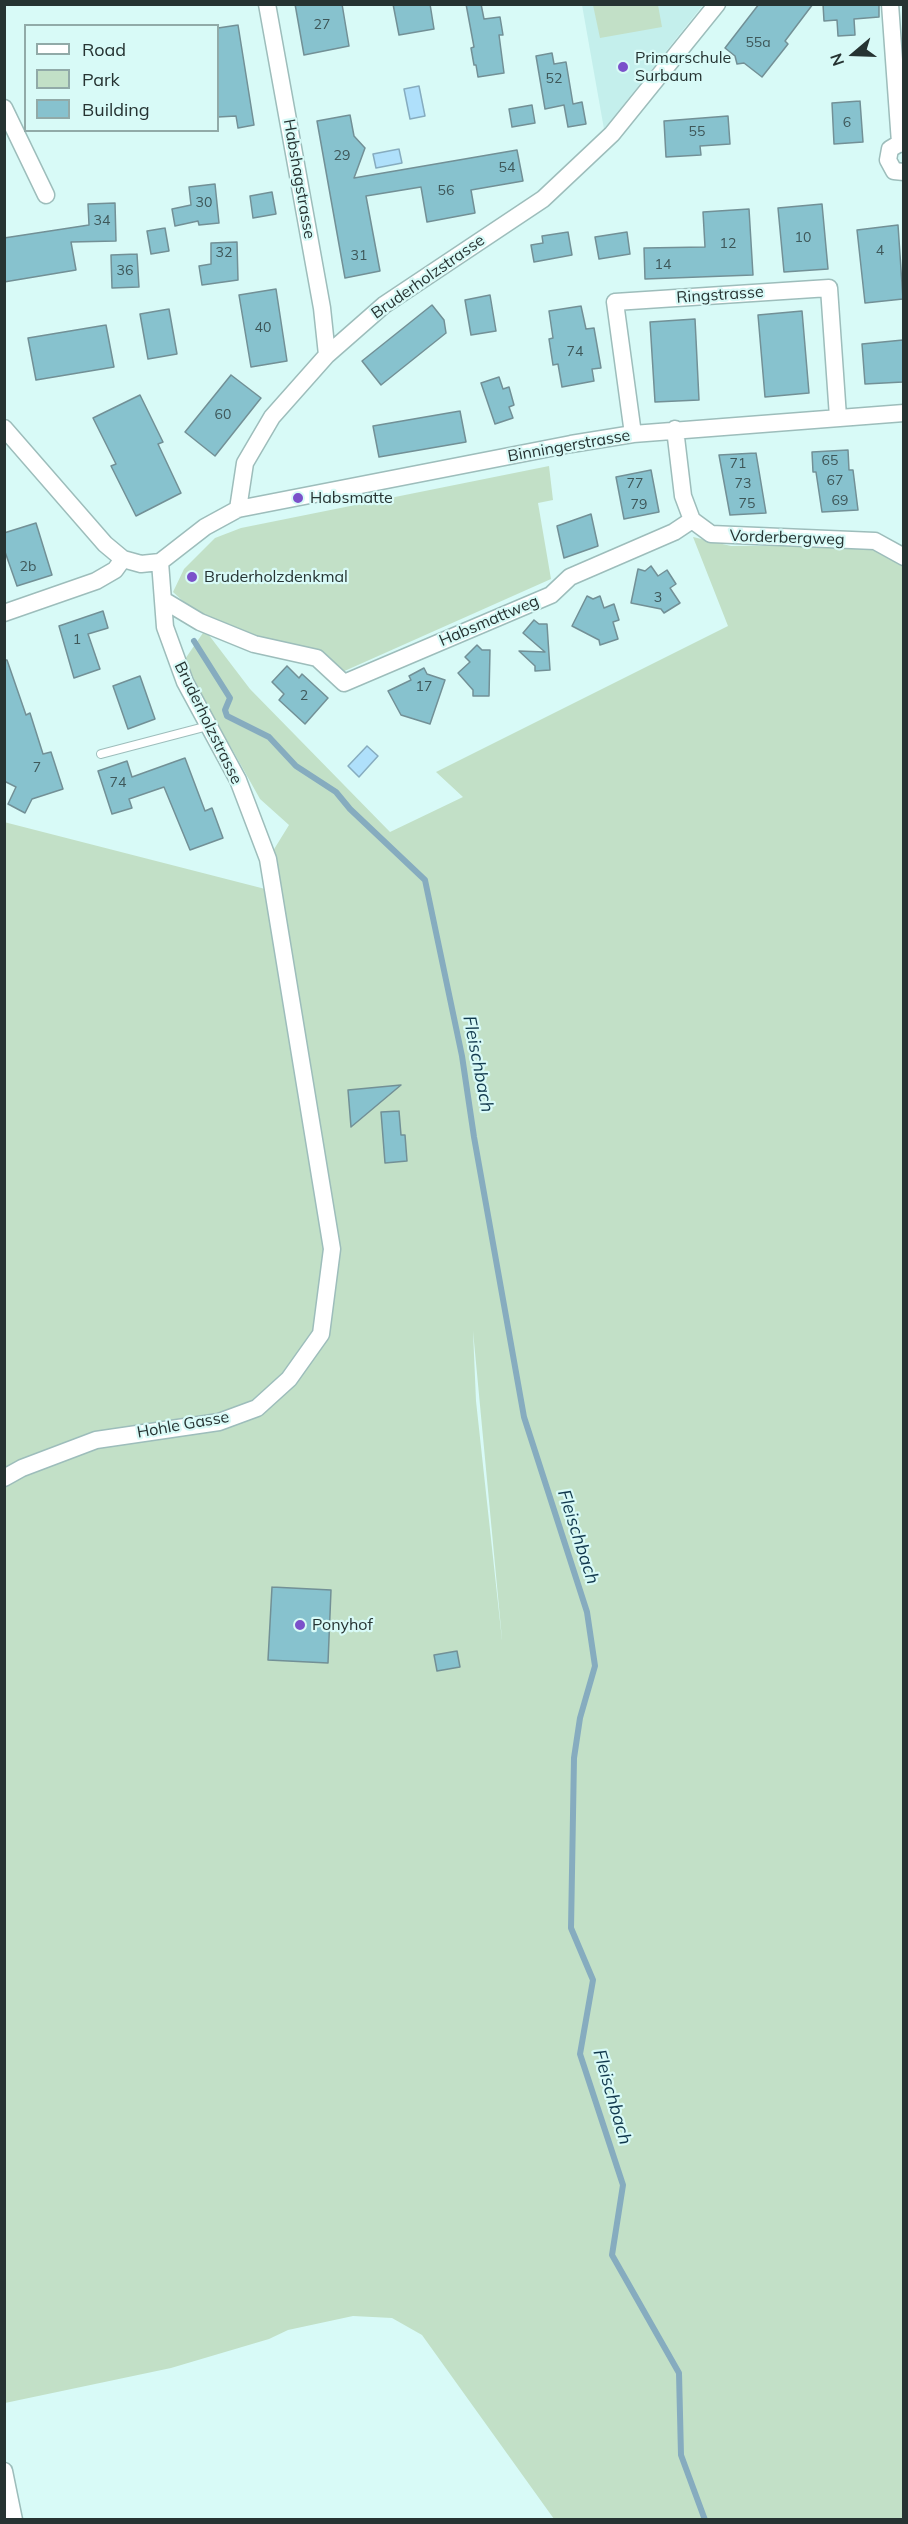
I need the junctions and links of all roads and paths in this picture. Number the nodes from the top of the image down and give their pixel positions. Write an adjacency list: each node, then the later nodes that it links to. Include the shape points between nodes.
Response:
1 (267, 4): 8 (street, Habshagstrasse)
2 (717, 4): 8 (street, Bruderholzstrasse, via 612,134 543,199 384,305)
3 (890, 4): 5 (street)
4 (4, 108): 7 (street)
5 (902, 143): 6 (street, via 890,149 888,160 894,171)
6 (903, 172)
7 (46, 195)
8 (327, 355): 14 (street, Bruderholzstrasse, via 272,417 245,463)
9 (903, 413): 10 (street, Binningerstrasse)
10 (838, 417): 12 (street, Binningerstrasse); 13 (street, Ringstrasse, via 829,288 615,302)
11 (4, 428): 17 (street, via 105,544)
12 (675, 429): 13 (street, Binningerstrasse); 15 (street, via 683,496)
13 (633, 434): 14 (street, Binningerstrasse)
14 (238, 509): 18 (street, via 205,527)
15 (692, 520): 16 (street, Vorderbergweg, via 711,534 875,541); 19 (street, Habsmattweg, via 674,532 570,577 551,595 344,683 317,658 254,644 200,622)
16 (903, 557)
17 (123, 559): 18 (street, via 141,564); 20 (street, via 115,570 96,582)
18 (160, 562): 19 (street, Bruderholzstrasse)
19 (165, 601): 21 (street, Bruderholzstrasse, via 165,627 185,682)
20 (4, 613)
21 (208, 726): 22 (lane); 23 (street, Bruderholzstrasse, via 238,780 268,860)
22 (101, 754)
23 (332, 1249): 24 (street, Hohle Gasse, via 321,1334 290,1379 257,1408 219,1422 96,1440)
24 (4, 1478)
25 (4, 2471): 26 (street)
26 (14, 2520)

